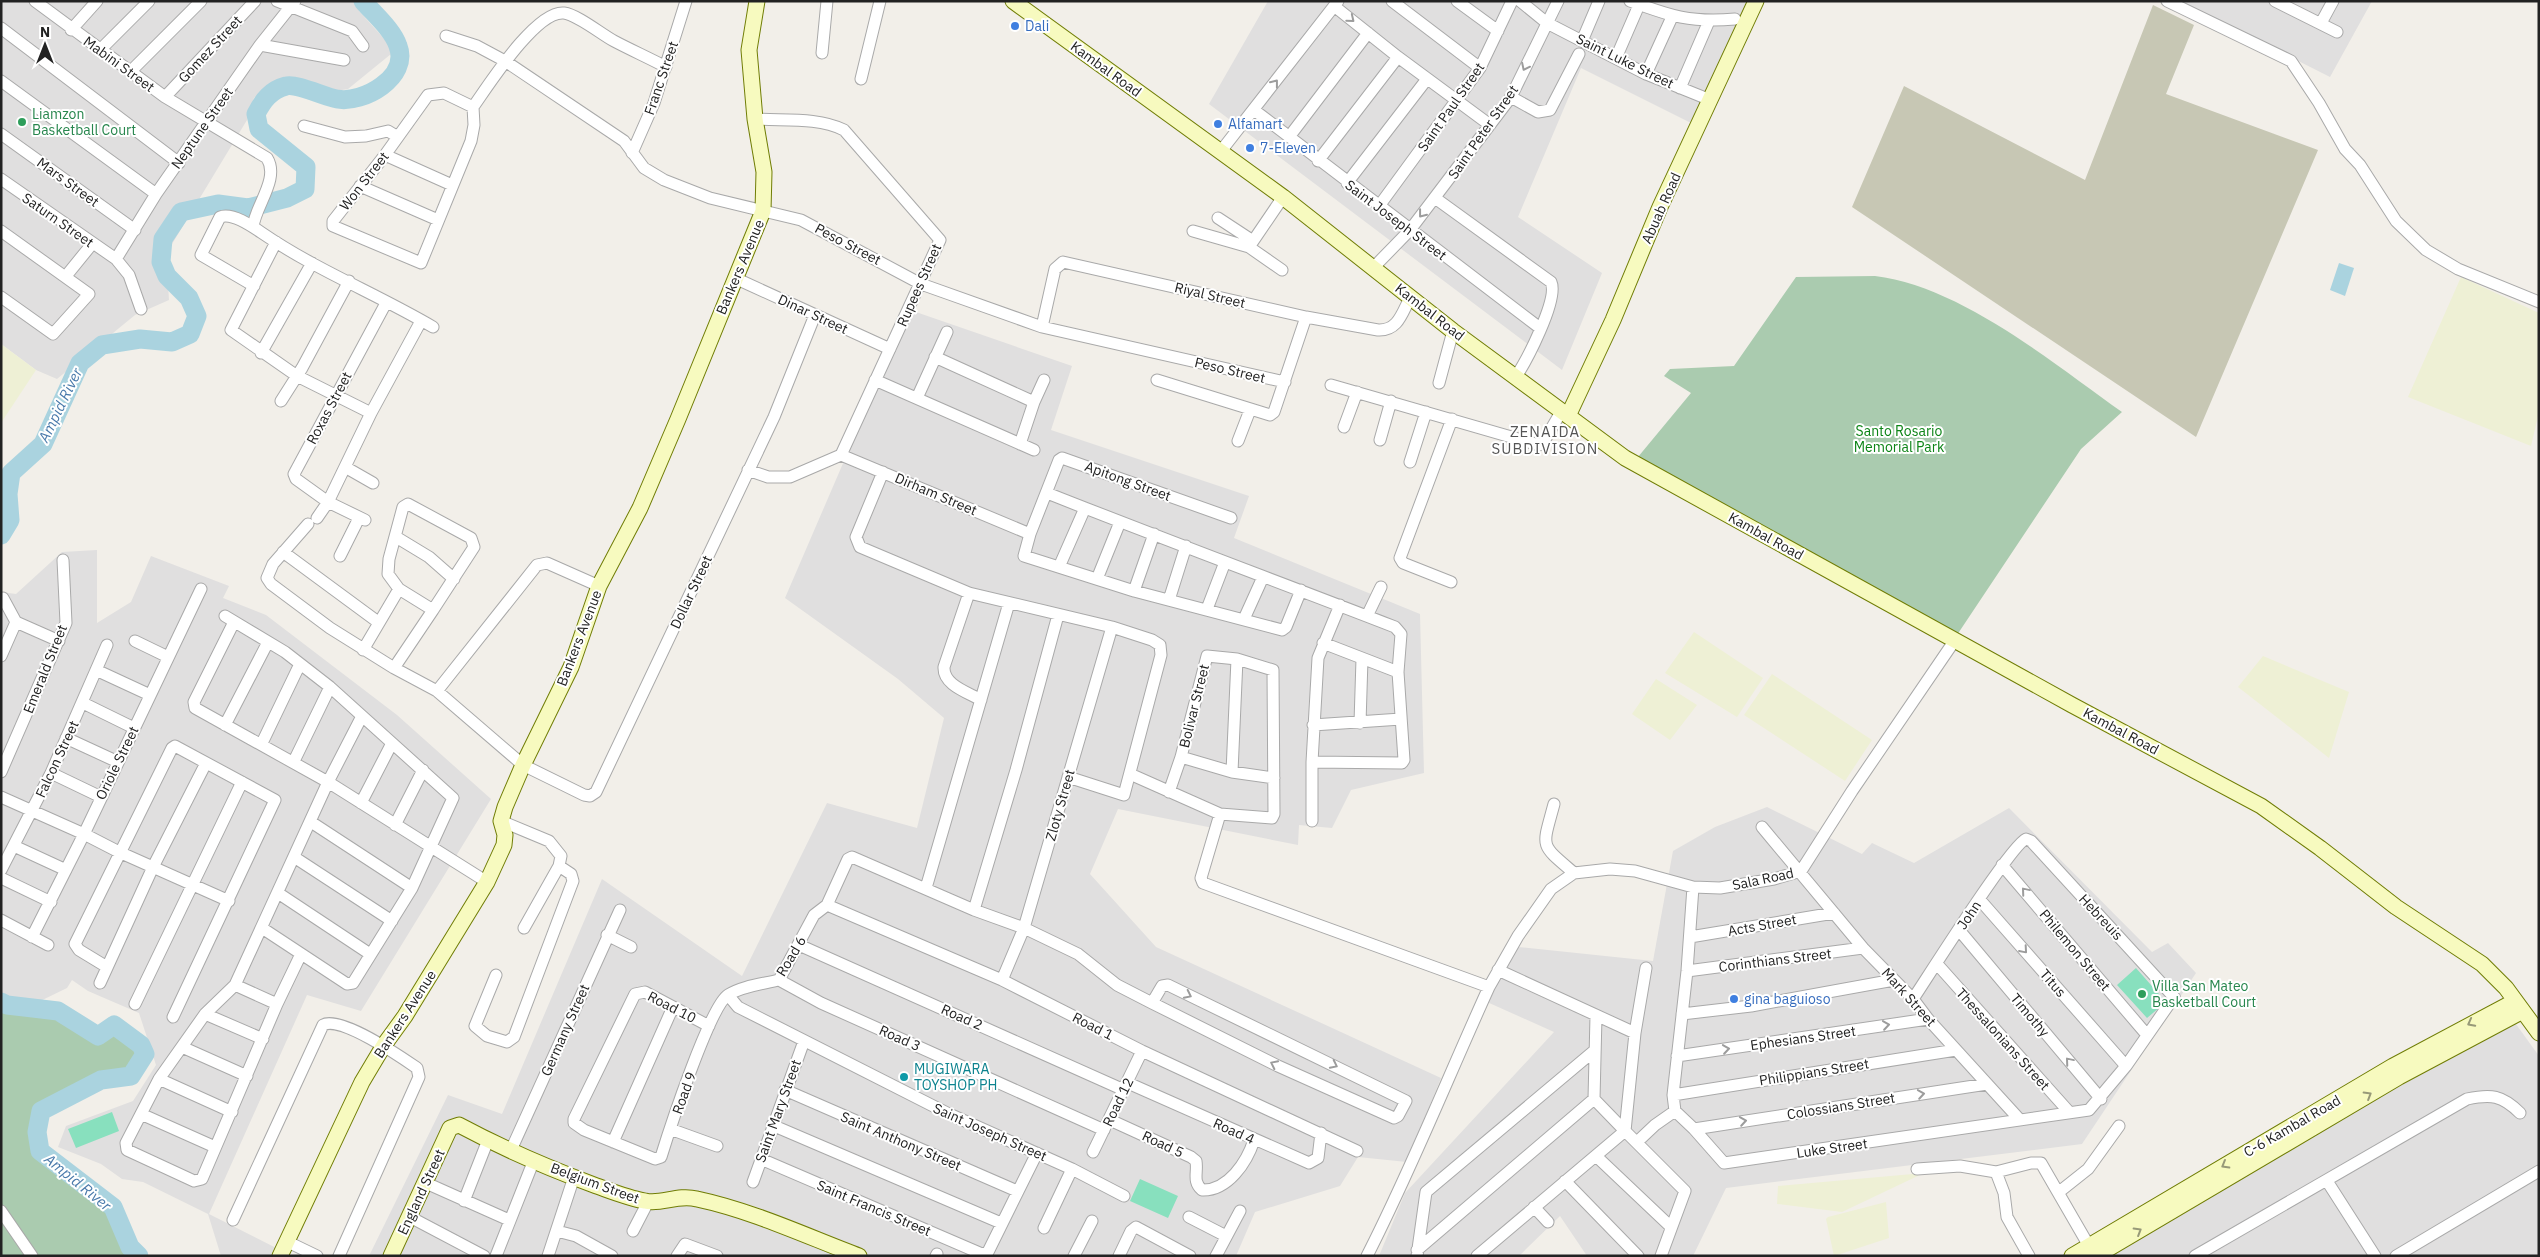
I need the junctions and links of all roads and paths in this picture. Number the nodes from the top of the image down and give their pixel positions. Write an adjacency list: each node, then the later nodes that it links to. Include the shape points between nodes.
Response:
1 (97, 1): 31 (street)
2 (148, 1): 39 (street)
3 (201, 1): 48 (street)
4 (255, 1): 54 (street, Gomez Street)
5 (277, 1): 23 (street)
6 (686, 1): 46 (street, Franc Street)
7 (757, 1): 60 (street, Bankers Avenue, via 749,50)
8 (827, 1): 40 (street)
9 (880, 1): 50 (street)
10 (1013, 1): 67 (street, Kambal Road)
11 (1392, 1): 47 (street)
12 (1457, 1): 32 (street)
13 (1512, 1): 32 (street, Saint Paul Street)
14 (1520, 1): 28 (street, Saint Luke Street)
15 (1558, 1): 28 (street, Saint Peter Street)
16 (1599, 1): 36 (street)
17 (1756, 1): 133 (street, Abuab Road, via 1660,208 1614,320)
18 (2167, 1): 102 (street, via 2291,61 2345,148 2360,165 2396,221 2426,250 2458,269)
19 (2333, 1): 29 (street)
20 (36, 2): 31 (street, Mabini Street)
21 (1634, 3): 25 (street); 43 (street)
22 (2284, 3): 29 (street)
23 (292, 4): 37 (street, Neptune Street); 38 (street, via 352,30)
24 (1336, 4): 34 (street, one-way to 34); 59 (street, one-way to 24)
25 (1672, 18): 27 (street); 49 (street)
26 (1735, 18): 27 (street)
27 (1709, 21): 53 (street)
28 (1547, 23): 36 (street, Saint Luke Street); 55 (street, Saint Peter Street, one-way to 55)
29 (2321, 23): 33 (street)
30 (1, 28): 71 (street)
31 (71, 30): 39 (street, Mabini Street)
32 (1498, 31): 47 (street, Saint Paul Street)
33 (2337, 32)
34 (1368, 33): 42 (street); 66 (street)
35 (446, 36): 45 (street, Peso Street, via 477,46)
36 (1582, 41): 43 (street, Saint Luke Street)
37 (260, 45): 44 (street); 61 (street, Neptune Street)
38 (363, 46)
39 (101, 49): 48 (street, Mabini Street)
40 (822, 53)
41 (1579, 54): 55 (street, via 1550,110 1538,112)
42 (1398, 57): 51 (street); 70 (street)
43 (1616, 58): 49 (street, Saint Luke Street)
44 (344, 60)
45 (505, 61): 46 (street, via 538,25 554,15 566,13); 58 (street); 68 (street, Peso Street, via 624,141)
46 (666, 67): 68 (street, Franc Street)
47 (1480, 68): 57 (street, Saint Paul Street)
48 (130, 72): 54 (street, Mabini Street)
49 (1646, 74): 53 (street, Saint Luke Street)
50 (861, 79)
51 (1427, 79): 57 (street); 73 (street)
52 (1, 82): 76 (street)
53 (1680, 88): 56 (street, Saint Luke Street)
54 (165, 97): 61 (street, Mabini Street)
55 (1511, 97): 62 (street, Saint Peter Street)
56 (1703, 97)
57 (1456, 102): 62 (street); 79 (street, Saint Paul Street)
58 (473, 107): 65 (street, Won Street, via 444,94 428,95); 74 (street, via 471,141)
59 (1254, 110): 66 (street, Saint Joseph Street); 67 (street)
60 (755, 119): 80 (street, Bankers Avenue, via 764,172); 98 (street, Rupees Street, via 819,122 844,130 940,238)
61 (207, 122): 71 (street, Neptune Street); 83 (street, Mabini Street, via 267,158 270,167 267,189)
62 (1490, 125): 78 (street, Saint Peter Street)
63 (304, 126): 65 (street, via 345,137 388,132)
64 (1, 134): 84 (street, Mars Street)
65 (398, 136): 69 (street, Won Street)
66 (1288, 137): 70 (street, Saint Joseph Street)
67 (1221, 151): 77 (street, Kambal Road)
68 (632, 153): 80 (street, Peso Street, via 644,168 664,180 710,198)
69 (385, 155): 74 (street); 75 (street, Won Street)
70 (1318, 161): 73 (street, Saint Joseph Street)
71 (178, 163): 76 (street, Neptune Street)
72 (1, 179): 89 (street, Saturn Street)
73 (1347, 183): 79 (street, Saint Joseph Street)
74 (452, 185): 82 (street)
75 (360, 186): 82 (street); 82 (street, Won Street, via 333,221 334,226 417,263 423,260)
76 (156, 194): 84 (street, Neptune Street)
77 (1283, 197): 90 (street); 93 (street, Kambal Road)
78 (1436, 198): 85 (street, Saint Peter Street, one-way to 85); 110 (street, via 1551,282 1554,294)
79 (1379, 206): 85 (street, Saint Joseph Street)
80 (763, 211): 96 (street, Bankers Avenue); 98 (street, Peso Street, via 802,220)
81 (1218, 218): 90 (street)
82 (438, 220)
83 (253, 227): 88 (street); 99 (street, via 231,217 220,217 201,255)
84 (135, 230): 91 (street, Neptune Street)
85 (1410, 230): 93 (street, Saint Peter Street); 110 (street, Saint Joseph Street)
86 (1, 231): 95 (street)
87 (1193, 231): 90 (street)
88 (276, 242): 92 (street); 99 (street)
89 (92, 244): 91 (street, Saturn Street); 95 (street)
90 (1251, 244): 94 (street)
91 (116, 259): 104 (street, via 129,275)
92 (312, 263): 97 (street); 114 (street)
93 (1373, 268): 101 (street, Kambal Road)
94 (1282, 270)
95 (66, 276): 100 (street, via 90,294 53,334)
96 (737, 279): 105 (street, Dinar Street); 164 (street, Bankers Avenue, via 640,508)
97 (349, 281): 103 (street); 116 (street)
98 (922, 284): 109 (street, Peso Street); 113 (street, Rupees Street)
99 (254, 286): 114 (street, via 230,329)
100 (1, 297)
101 (1410, 298): 106 (street, Riyal Street, via 1398,322 1386,330); 111 (street, Kambal Road)
102 (2539, 302)
103 (386, 303): 107 (street); 125 (street, Roxas Street)
104 (141, 309)
105 (815, 315): 113 (street, Dinar Street); 143 (street, Dollar Street, via 774,417)
106 (1306, 317): 109 (street, Riyal Street, via 1063,262 1055,269); 121 (street)
107 (421, 321): 108 (street); 132 (street)
108 (433, 327)
109 (1042, 327): 121 (street, Peso Street)
110 (1540, 328): 117 (street)
111 (1453, 330): 117 (street, Kambal Road); 122 (street)
112 (947, 332): 115 (street)
113 (890, 349): 118 (street, Rupees Street)
114 (261, 352): 116 (street)
115 (935, 357): 126 (street); 129 (street)
116 (297, 376): 125 (street); 127 (street)
117 (1515, 378): 133 (street, Kambal Road)
118 (875, 380): 126 (street); 140 (street, Rupees Street)
119 (1044, 380): 129 (street)
120 (1157, 380): 130 (street)
121 (1285, 382): 130 (street, via 1274,412 1270,415)
122 (1439, 383)
123 (1331, 385): 124 (street)
124 (1357, 392): 128 (street); 135 (street)
125 (335, 396): 132 (street); 147 (street, Roxas Street, via 294,474 296,479)
126 (917, 398): 138 (street)
127 (281, 401)
128 (1391, 401): 131 (street); 136 (street)
129 (1034, 402): 138 (street)
130 (1250, 410): 137 (street)
131 (1426, 412): 134 (street); 141 (street)
132 (371, 413): 142 (street)
133 (1564, 414): 134 (street, via 1539,445); 183 (street, Kambal Road, via 1625,458)
134 (1452, 419): 163 (street, via 1400,558 1402,564)
135 (1344, 427)
136 (1380, 440)
137 (1238, 441)
138 (1020, 444): 139 (street)
139 (1034, 450)
140 (841, 455): 143 (street, via 790,477 768,477); 144 (street, Dirham Street)
141 (1410, 462)
142 (344, 467): 145 (street); 147 (street)
143 (748, 470): 218 (street, Dollar Street, via 596,792 584,795)
144 (883, 472): 151 (street, Dirham Street); 170 (street, via 856,542 860,547)
145 (372, 483)
146 (1047, 493): 148 (street); 149 (street, Apitong Street, via 1062,458); 151 (street)
147 (328, 502): 155 (street); 156 (street, via 362,519)
148 (1084, 508): 150 (street); 159 (street)
149 (1231, 518)
150 (1120, 522): 152 (street); 162 (street)
151 (1030, 534): 159 (street, via 1024,556)
152 (1154, 534): 154 (street); 169 (street)
153 (396, 537): 161 (street, via 429,557); 161 (street, via 402,508 408,504 471,538 474,547); 167 (street, via 388,574)
154 (1186, 546): 158 (street); 172 (street)
155 (283, 552): 181 (street); 190 (street, via 269,572 270,584)
156 (340, 556)
157 (63, 560): 184 (street, Emerald Street, via 66,619)
158 (1225, 562): 160 (street); 175 (street)
159 (1059, 568): 162 (street)
160 (1263, 577): 168 (street); 179 (street)
161 (454, 579): 176 (street)
162 (1097, 579): 169 (street)
163 (1451, 582)
164 (599, 586): 200 (street, via 548,563 537,565); 218 (street, Bankers Avenue, via 571,667)
165 (1381, 587): 178 (street)
166 (201, 589): 192 (street, Oriole Street)
167 (399, 589): 176 (street); 181 (street)
168 (1301, 590): 174 (street); 179 (street, via 1284,630)
169 (1134, 591): 172 (street)
170 (969, 593): 173 (street); 202 (street, via 944,675)
171 (3, 598): 180 (street)
172 (1169, 600): 175 (street)
173 (1009, 603): 177 (street); 202 (street)
174 (1340, 605): 178 (street); 188 (street)
175 (1207, 609): 179 (street)
176 (433, 610): 196 (street)
177 (1058, 615): 182 (street); 265 (street)
178 (1367, 616): 198 (street, via 1395,627 1401,634)
179 (1244, 619)
180 (16, 622): 184 (street); 187 (street)
181 (378, 622): 190 (street)
182 (1112, 627): 223 (street, via 1160,645); 224 (street, Zloty Street)
183 (1955, 640): 251 (street, Sala Road); 300 (street, Kambal Road, via 2261,806 2396,907 2482,964)
184 (59, 641): 220 (street, Emerald Street)
185 (135, 641): 192 (street)
186 (268, 642): 195 (street); 207 (street); 207 (street, via 230,619 193,703 195,708)
187 (4, 643): 191 (street)
188 (1323, 643): 194 (street); 208 (street, via 1318,658)
189 (107, 645): 197 (street, Falcon Street)
190 (363, 650): 196 (street)
191 (1, 656)
192 (168, 657): 201 (street, Oriole Street)
193 (1237, 659): 213 (street, Bolivar Street, via 1206,658); 221 (street); 225 (street, Bolivar Street, via 1274,672)
194 (1362, 659): 198 (street); 206 (street)
195 (300, 664): 199 (street); 211 (street)
196 (394, 668): 200 (street)
197 (96, 670): 201 (street); 203 (street, Falcon Street)
198 (1398, 672): 205 (street)
199 (330, 687): 204 (street); 214 (street)
200 (437, 691): 218 (street)
201 (150, 695): 209 (street, Oriole Street)
202 (980, 700): 258 (street)
203 (83, 703): 209 (street); 210 (street, Falcon Street)
204 (362, 716): 212 (street); 227 (street)
205 (1401, 720): 206 (street); 216 (street, via 1402,763)
206 (1360, 723): 208 (street)
207 (225, 725): 211 (street)
208 (1313, 725): 216 (street)
209 (134, 728): 215 (street, Oriole Street)
210 (66, 738): 215 (street); 222 (street, Falcon Street)
211 (262, 743): 214 (street)
212 (392, 743): 219 (street); 231 (street)
213 (1181, 757): 221 (street); 228 (street, Bolivar Street)
214 (294, 761): 227 (street)
215 (118, 762): 229 (street, Oriole Street)
216 (1312, 762): 236 (street)
217 (206, 763): 226 (street); 244 (street, via 175,746 172,748); 248 (street)
218 (523, 765): 235 (street, Bankers Avenue)
219 (423, 770): 238 (street); 243 (street, via 453,798)
220 (1, 772)
221 (1232, 772): 225 (street)
222 (51, 773): 229 (street); 233 (street, Falcon Street)
223 (1130, 774): 224 (street, via 1123,796); 228 (street)
224 (1068, 777): 271 (street, Zloty Street)
225 (1274, 778): 234 (street, Bolivar Street, via 1272,818)
226 (242, 782): 255 (street); 261 (street, via 275,800)
227 (328, 782): 231 (street); 237 (street)
228 (1169, 792): 234 (street)
229 (101, 796): 240 (street, Oriole Street)
230 (1, 797): 233 (street)
231 (361, 803): 238 (street)
232 (1554, 804): 252 (street, via 1545,846)
233 (32, 811): 240 (street); 242 (street, Falcon Street)
234 (1220, 814): 293 (street, via 1201,878 1203,883)
235 (501, 821): 247 (street, via 549,841 561,856); 254 (street, Bankers Avenue, via 504,845)
236 (1312, 821)
237 (311, 822): 245 (street); 257 (street)
238 (395, 825): 243 (street)
239 (1762, 827): 251 (street, Mark Street)
240 (84, 834): 244 (street); 250 (street, Oriole Street)
241 (2031, 841): 246 (street, John, via 2021,841); 294 (street, Hebreuis)
242 (14, 846): 249 (street, Falcon Street); 250 (street)
243 (431, 847): 254 (street); 257 (street)
244 (119, 852): 248 (street); 283 (street, via 75,944 79,950)
245 (294, 857): 259 (street); 268 (street)
246 (2002, 865): 260 (street, John); 310 (street, Philemon Street, one-way to 246)
247 (559, 866): 270 (street); 287 (street, via 573,880 570,891 514,1037 507,1042 486,1036 475,1026)
248 (153, 867): 255 (street); 283 (street)
249 (1, 870)
250 (66, 870): 262 (street, Oriole Street)
251 (1801, 871): 256 (street, Sala Road, via 1720,888); 266 (street, Mark Street)
252 (1574, 873): 256 (street, Sala Road, via 1610,869 1635,871); 285 (street, Sala Road, via 1551,889)
253 (1, 878): 262 (street)
254 (487, 882): 313 (street, Bankers Avenue)
255 (192, 884): 261 (street); 297 (street)
256 (1693, 887): 274 (street)
257 (412, 888): 268 (street)
258 (926, 888): 263 (street, Road 6, via 852,857); 265 (street)
259 (278, 894): 269 (street); 281 (street)
260 (1980, 900): 272 (street, John); 319 (street, Titus, one-way to 319)
261 (229, 901): 305 (street)
262 (51, 902): 275 (street, Oriole Street)
263 (828, 905): 277 (street, Road 6, via 814,915); 289 (street, Road 1)
264 (620, 910): 273 (street, Germany Street)
265 (974, 910): 271 (street)
266 (1834, 913): 274 (street, Acts Street); 279 (street, Mark Street)
267 (1, 920): 275 (street)
268 (392, 921): 281 (street)
269 (262, 928): 280 (street); 292 (street)
270 (524, 928)
271 (1024, 928): 289 (street, Zloty Street); 299 (street, via 1078,954 1117,985)
272 (1960, 930): 282 (street, John); 327 (street, Timothy, one-way to 272)
273 (607, 935): 278 (street); 348 (street, Germany Street)
274 (1690, 936): 286 (street)
275 (32, 937): 276 (street)
276 (48, 945)
277 (799, 945): 288 (street, Road 6); 323 (street, Road 2)
278 (631, 948)
279 (1863, 948): 286 (street, Corinthians Street); 290 (street, Mark Street)
280 (301, 954): 281 (street, via 350,985); 298 (street)
281 (370, 954)
282 (1937, 964): 296 (street, John); 330 (street, Thessalonians Street)
283 (107, 967): 291 (street)
284 (1646, 968): 308 (street)
285 (1498, 970): 293 (street, Sala Road); 304 (street)
286 (1687, 971): 303 (street)
287 (496, 975)
288 (779, 980): 295 (street, Road 6); 335 (street, Road 3, via 821,1003)
289 (1002, 980): 317 (street, Road 1)
290 (1894, 980): 296 (street, Mark Street); 303 (street, via 1751,1006)
291 (100, 983)
292 (235, 985): 298 (street); 302 (street)
293 (1489, 987): 403 (street, Sala Road, via 1407,1177)
294 (2172, 993): 310 (street, Luke Street, via 2174,997)
295 (728, 995): 307 (street, via 720,1001); 312 (street, Saint Joseph Street, via 738,1007)
296 (1913, 999): 306 (street, Mark Street)
297 (135, 1004)
298 (277, 1004): 311 (street)
299 (1152, 1004): 299 (street, one-way to 299, via 1162,986 1168,985 1406,1100 1394,1118)
300 (2518, 1006): 309 (street, Kambal Road); 385 (street, C-6 Kambal Road, via 2393,1066)
301 (673, 1007): 307 (street, Road 10); 344 (street); 344 (street, Road 10, via 645,992 635,994 574,1119 578,1127)
302 (205, 1014): 311 (street); 314 (street)
303 (1682, 1014): 318 (street)
304 (1596, 1016): 308 (street); 315 (street)
305 (173, 1017)
306 (1928, 1019): 316 (street, Mark Street); 318 (street, Ephesians Street, one-way to 306)
307 (709, 1026): 338 (street, Road 9)
308 (1635, 1033): 340 (street)
309 (2539, 1033)
310 (2147, 1035): 319 (street, Luke Street)
311 (263, 1039): 320 (street)
312 (804, 1041): 324 (street, Saint Mary Street); 351 (street, Saint Joseph Street, via 947,1113)
313 (384, 1045): 374 (street, via 334,1022 323,1024); 384 (street, Bankers Avenue, via 362,1082); 390 (street, via 417,1068 419,1077)
314 (182, 1047): 320 (street); 321 (street)
315 (1594, 1050): 326 (street); 386 (street, via 1426,1192)
316 (1956, 1050): 322 (street, Mark Street); 325 (street, Philippians Street)
317 (1142, 1051): 323 (street, Road 12); 341 (street, Road 1)
318 (1678, 1056): 325 (street)
319 (2126, 1066): 327 (street, Luke Street)
320 (247, 1076): 329 (street)
321 (159, 1080): 329 (street); 332 (street)
322 (1987, 1084): 333 (street, Mark Street); 339 (street, Colossians Street, one-way to 322)
323 (1126, 1086): 335 (street, Road 12); 343 (street, Road 4)
324 (785, 1090): 334 (street, Saint Mary Street); 364 (street, Saint Anthony Street)
325 (1673, 1095): 328 (street)
326 (1594, 1099): 340 (street); 386 (street)
327 (2101, 1099): 330 (street, Luke Street, via 2089,1110)
328 (1675, 1111): 339 (street, Luke Street); 345 (street)
329 (232, 1112): 347 (street)
330 (2070, 1113): 333 (street, Luke Street)
331 (2520, 1113): 361 (street, via 2507,1100 2486,1095 2467,1099)
332 (141, 1114): 347 (street); 347 (street, via 126,1143 127,1150 194,1181 202,1179)
333 (2020, 1120): 339 (street, Luke Street, via 1728,1163 1720,1160)
334 (772, 1125): 353 (street, Saint Mary Street); 378 (street)
335 (1107, 1125): 343 (street, Road 5, via 1191,1157 1196,1161 1197,1186 1202,1190 1211,1190 1230,1179 1249,1156); 350 (street, Road 12)
336 (2119, 1126): 365 (street, via 2088,1169)
337 (450, 1128): 342 (street, Belgium Street, via 459,1125); 363 (street, England Street)
338 (670, 1129): 344 (street, Road 9, via 658,1159); 346 (street)
339 (1694, 1129)
340 (1625, 1131): 345 (street); 352 (street)
341 (1321, 1133): 343 (street, Road 4, via 1318,1158 1309,1163); 349 (street, Road 1)
342 (488, 1140): 348 (street, Belgium Street); 367 (street)
343 (1254, 1140)
344 (613, 1142)
345 (1637, 1142): 379 (street, via 1685,1191)
346 (717, 1146)
347 (215, 1147)
348 (511, 1150): 354 (street, Belgium Street)
349 (1356, 1151)
350 (1093, 1152)
351 (1037, 1153): 355 (street, Saint Joseph Street); 364 (street)
352 (1596, 1156): 360 (street); 379 (street)
353 (761, 1159): 362 (street, Saint Mary Street); 378 (street, Saint Francis Street, via 977,1252 988,1252)
354 (534, 1160): 359 (street, Belgium Street); 375 (street)
355 (1072, 1169): 366 (street, Saint Joseph Street); 380 (street)
356 (1916, 1169): 358 (street, via 1960,1166)
357 (2539, 1171): 411 (street)
358 (1996, 1172): 365 (street, via 2041,1163); 407 (street, via 2004,1193 2007,1217)
359 (574, 1177): 368 (street, Belgium Street); 381 (street)
360 (1565, 1181): 369 (street); 405 (street)
361 (2327, 1181): 409 (street); 410 (street)
362 (754, 1182)
363 (426, 1183): 367 (street); 372 (street, England Street)
364 (1017, 1191): 378 (street)
365 (2059, 1192): 385 (street)
366 (1124, 1196)
367 (464, 1201): 375 (street)
368 (648, 1202): 382 (street); 398 (street, Belgium Street, via 680,1196 698,1199 754,1216)
369 (1534, 1207): 377 (street); 404 (street)
370 (1240, 1210): 383 (street)
371 (1, 1211): 387 (street)
372 (410, 1217): 391 (street, England Street); 392 (street)
373 (1189, 1217): 383 (street)
374 (233, 1220)
375 (509, 1220): 393 (street)
376 (1092, 1221): 399 (street)
377 (1548, 1222)
378 (1001, 1223)
379 (1671, 1227): 406 (street)
380 (1044, 1228)
381 (557, 1231): 394 (street); 395 (street, via 576,1236)
382 (633, 1231)
383 (1226, 1236): 402 (street)
384 (286, 1241): 388 (street, Bankers Avenue); 389 (street)
385 (2092, 1251): 408 (street, C-6 Kambal Road)
386 (1417, 1253)
387 (32, 1256)
388 (280, 1256)
389 (317, 1256)
390 (339, 1256)
391 (392, 1256)
392 (484, 1256)
393 (496, 1256)
394 (548, 1256)
395 (612, 1256)
396 (677, 1256): 397 (street, via 685,1244)
397 (717, 1256)
398 (858, 1256)
399 (1074, 1256)
400 (1119, 1256): 401 (street, via 1136,1227)
401 (1190, 1256)
402 (1216, 1256)
403 (1367, 1256)
404 (1476, 1256)
405 (1638, 1256)
406 (1661, 1256)
407 (2029, 1256)
408 (2072, 1256)
409 (2195, 1256)
410 (2376, 1256)
411 (2396, 1256)

